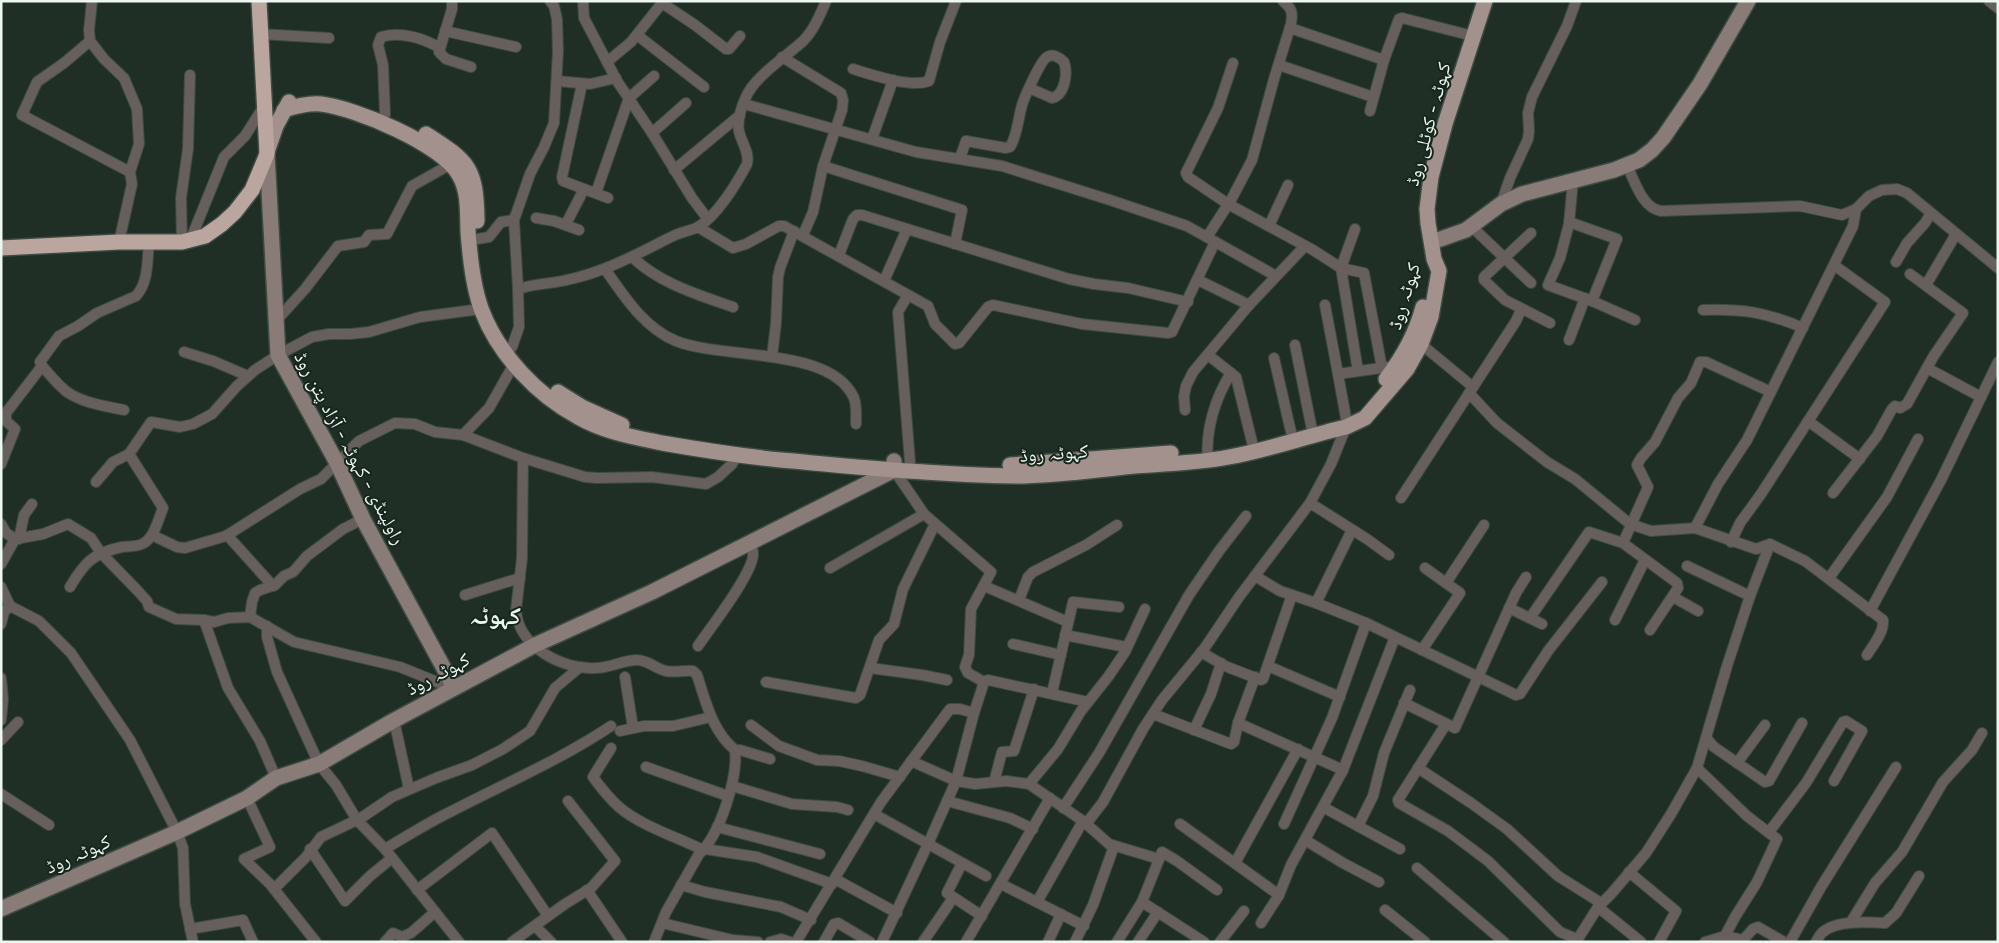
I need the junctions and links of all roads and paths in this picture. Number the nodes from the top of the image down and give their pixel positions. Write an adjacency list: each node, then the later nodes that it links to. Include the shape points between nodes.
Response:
1 (92, 1): 21 (street)
2 (259, 1): 16 (highway, راولپنڈی - کہوٹہ - آزاد پتن روڈ)
3 (452, 1): 15 (street)
4 (550, 1): 35 (street, via 557,19)
5 (583, 1): 26 (street, via 584,18)
6 (826, 1): 24 (street, via 804,40)
7 (956, 1): 34 (street, via 928,81)
8 (1283, 1): 14 (street, via 1293,13)
9 (1485, 1): 19 (main road, کہوٹہ - کوٹلی روڈ)
10 (1576, 1): 64 (street, via 1532,97 1528,139)
11 (1748, 1): 55 (main road, via 1700,84 1662,138 1652,150)
12 (1989, 1): 13 (street)
13 (1998, 8)
14 (1290, 28): 25 (street); 28 (street)
15 (445, 31): 22 (street); 23 (street)
16 (260, 34): 20 (street); 43 (highway, راولپنڈی - کہوٹہ - آزاد پتن روڈ)
17 (637, 35): 18 (street, via 662,3 726,49); 26 (street); 37 (street)
18 (740, 36)
19 (1474, 36): 25 (street, via 1402,18); 86 (main road, کہوٹہ - کوٹلی روڈ, via 1434,160 1427,209)
20 (329, 38)
21 (90, 41): 57 (street, via 124,78 137,109 139,144); 57 (street, via 37,82 22,115)
22 (516, 47)
23 (440, 48): 29 (street, via 439,52 446,59); 46 (street, via 415,37 381,37 378,45 383,65)
24 (782, 57): 42 (street, via 746,96); 48 (street, via 841,93 844,100)
25 (1384, 60): 39 (street)
26 (607, 62): 33 (street)
27 (1233, 63): 63 (street, via 1218,108 1186,173)
28 (1279, 65): 39 (street); 63 (street, via 1252,160)
29 (471, 66)
30 (853, 69): 34 (street)
31 (190, 76): 85 (street, via 188,149 182,198)
32 (654, 76): 40 (street)
33 (616, 78): 36 (street); 40 (street)
34 (893, 80): 50 (street)
35 (556, 81): 36 (street); 69 (street, via 554,123 530,174)
36 (582, 84): 60 (street, via 562,178)
37 (704, 87)
38 (1029, 88): 52 (street, via 1010,147 966,141)
39 (1373, 97): 45 (street)
40 (628, 98): 49 (street); 61 (street)
41 (686, 103): 49 (street)
42 (744, 104): 47 (street); 48 (street)
43 (264, 106): 51 (highway, راولپنڈی - کہوٹہ - آزاد پتن روڈ); 85 (street, via 245,136 224,157)
44 (284, 110): 46 (main road, via 290,100 314,95 333,97); 51 (main road); 53 (main road, via 315,104 349,111 409,136)
45 (1370, 111)
46 (384, 114): 81 (main road, via 431,137 465,164 475,187)
47 (740, 115): 56 (street); 68 (street, via 739,130 747,164 727,198)
48 (835, 128): 50 (street); 54 (street)
49 (652, 133): 56 (street)
50 (872, 139): 52 (street, via 916,152)
51 (266, 154): 85 (highway, via 252,190 235,212 212,232); 116 (main road, راولپنڈی - کہوٹہ - آزاد پتن روڈ)
52 (960, 158): 82 (street, via 1021,171 1171,220)
53 (451, 164): 112 (main road, via 464,186 468,241); 116 (street, via 412,186 387,234 369,235 364,242 338,246)
54 (823, 166): 78 (street, via 813,212); 87 (street, via 962,210)
55 (1627, 166): 58 (main road); 65 (street, via 1647,205 1654,210 1800,206 1842,215)
56 (674, 170): 68 (street)
57 (130, 172): 83 (street, via 132,184)
58 (1573, 180): 64 (main road, via 1532,190); 70 (street)
59 (1288, 186): 72 (street)
60 (584, 189): 61 (street); 71 (street)
61 (596, 194): 62 (street)
62 (608, 198)
63 (1228, 204): 72 (street); 82 (street)
64 (1501, 204): 74 (main road)
65 (1856, 209): 66 (street, via 1869,196 1890,189 1907,194); 95 (street, via 1853,226)
66 (1931, 213): 80 (street); 94 (street)
67 (536, 218): 71 (street)
68 (707, 218): 73 (street)
69 (514, 220): 81 (street, via 501,222 489,237); 105 (street)
70 (1569, 222): 107 (street, via 1560,258 1548,285); 107 (street, via 1617,240)
71 (566, 224): 77 (street)
72 (1269, 226): 88 (street)
73 (698, 227): 78 (street, via 733,248 779,226); 91 (street, via 674,235)
74 (1472, 227): 86 (main road); 92 (street)
75 (907, 229): 87 (street); 90 (street, via 857,215); 102 (street)
76 (1355, 229): 96 (street)
77 (579, 230)
78 (798, 233): 90 (street); 126 (street, via 778,277)
79 (1531, 233): 92 (street)
80 (1956, 234): 97 (street); 104 (street)
81 (477, 239): 122 (main road, via 489,306)
82 (1211, 240): 100 (street); 101 (street)
83 (119, 242): 84 (highway); 89 (highway)
84 (149, 242): 85 (highway); 130 (street, via 145,282 140,292 59,336 40,362)
85 (186, 242)
86 (1432, 242): 93 (main road, کہوٹہ - کوٹلی روڈ)
87 (955, 244): 108 (street, via 1069,279)
88 (1305, 246): 96 (street); 100 (street)
89 (1, 248)
90 (839, 256): 102 (street)
91 (632, 257): 98 (street); 111 (street, via 655,276)
92 (1504, 258): 103 (street); 113 (street, via 1484,276 1484,280)
93 (1434, 259): 120 (main road, کہوٹہ روڈ, via 1439,271 1436,300); 131 (main road, کہوٹہ روڈ, via 1422,314 1411,340)
94 (1896, 262)
95 (1834, 265): 118 (street); 142 (street, via 1885,302)
96 (1341, 268): 131 (street, via 1364,273); 133 (street)
97 (1998, 268)
98 (604, 270): 105 (street); 126 (street, via 630,306 657,331 676,341 720,352)
99 (1910, 274): 104 (street)
100 (1276, 276): 109 (street)
101 (1198, 280): 108 (street); 109 (street)
102 (884, 281): 106 (street)
103 (1531, 283)
104 (1926, 285): 132 (street, via 1963,313)
105 (518, 289): 122 (street, via 519,327)
106 (908, 295): 108 (street, via 928,306 935,324 955,344 993,305 1082,324 1168,334 1176,328); 155 (street, via 898,312)
107 (1589, 300): 115 (street); 119 (street)
108 (1188, 302)
109 (1249, 305): 125 (street)
110 (1325, 305): 135 (street)
111 (733, 307)
112 (481, 309): 124 (street, via 420,317 369,332 312,337); 129 (main road, via 496,340)
113 (1521, 310): 117 (street); 137 (street)
114 (1703, 310): 118 (street, via 1759,312)
115 (1635, 320)
116 (275, 323): 124 (main road, راولپنڈی - کہوٹہ - آزاد پتن روڈ)
117 (1550, 323)
118 (1803, 328): 138 (street)
119 (1569, 340)
120 (1421, 344): 137 (street); 143 (main road, کہوٹہ روڈ, via 1407,369 1371,411 1360,422)
121 (1295, 345): 145 (street)
122 (512, 347): 158 (main road, via 536,374 558,392 619,424 739,447)
123 (184, 352): 136 (street)
124 (278, 355): 136 (street); 156 (main road, راولپنڈی - کہوٹہ - آزاد پتن روڈ)
125 (1208, 355): 134 (street); 141 (street, via 1186,386)
126 (772, 357): 144 (street, via 801,362 840,378 856,404)
127 (1274, 358): 146 (street)
128 (1998, 362): 139 (street)
129 (514, 364): 147 (street, via 492,403); 151 (main road, via 554,401 598,427)
130 (42, 366): 140 (street, via 74,396); 157 (street, via 6,413 6,420 15,429)
131 (1389, 367): 133 (street); 143 (main road, کہوٹہ روڈ, via 1366,404)
132 (1927, 368): 139 (street); 154 (street, via 1907,404 1892,409)
133 (1358, 371): 135 (street)
134 (1231, 373): 149 (street, via 1236,377); 152 (street, via 1214,409)
135 (1338, 374): 143 (street)
136 (248, 376): 150 (street, via 212,414 193,424 180,427 151,422)
137 (1471, 390): 161 (street); 169 (street, via 1497,423 1547,462 1575,479)
138 (1771, 392): 169 (street, via 1700,362 1655,442 1640,458 1637,465 1648,487); 172 (street)
139 (1981, 397): 209 (street, via 1941,480)
140 (124, 410)
141 (1186, 410)
142 (1808, 421): 154 (street); 178 (street, via 1740,523)
143 (1346, 423): 145 (main road, کہوٹہ روڈ); 162 (street, via 1331,464)
144 (856, 424)
145 (1312, 431): 146 (main road, کہوٹہ روڈ); 152 (main road, کہوٹہ روڈ, via 1229,457)
146 (1291, 432): 149 (main road, کہوٹہ روڈ)
147 (463, 435): 153 (street); 156 (street, via 436,432 415,424 395,424 359,441)
148 (1918, 439): 191 (street, via 1887,497)
149 (1252, 442): 152 (main road, کہوٹہ روڈ)
150 (129, 454): 159 (street, via 113,462); 174 (street, via 163,508)
151 (737, 456): 153 (street, via 718,477 706,484 652,477 585,477); 158 (main road)
152 (1207, 456): 155 (main road, کہوٹہ روڈ, via 1016,466); 158 (main road, کہوٹہ روڈ, via 1060,474 1016,476)
153 (523, 458): 190 (street)
154 (1860, 459): 160 (street)
155 (910, 462): 158 (main road, کہوٹہ روڈ)
156 (337, 463): 166 (main road, راولپنڈی - کہوٹہ - آزاد پتن روڈ); 175 (street, via 321,479)
157 (1, 464)
158 (894, 466): 164 (street); 177 (main road, کہوٹہ روڈ)
159 (96, 482)
160 (1833, 493)
161 (1401, 498)
162 (1310, 503): 173 (street); 188 (street)
163 (32, 504): 176 (street, via 24,515)
164 (924, 514): 168 (street); 186 (street)
165 (1246, 516): 291 (street, via 1189,595 1099,753)
166 (363, 519): 194 (street, via 343,529); 241 (main road, راولپنڈی - کہوٹہ - آزاد پتن روڈ)
167 (1, 524): 176 (street)
168 (935, 524): 195 (street, via 991,572); 233 (street, via 903,589 894,624 879,640)
169 (1630, 524): 172 (street, via 1650,531); 179 (street)
170 (1117, 525): 202 (street, via 1086,545 1032,572)
171 (1484, 525): 193 (street)
172 (1695, 528): 178 (street)
173 (1352, 530): 182 (street); 203 (street)
174 (152, 534): 175 (street, via 185,548); 181 (street, via 142,544)
175 (228, 535): 194 (street)
176 (17, 539): 181 (street, via 43,534 68,524 91,538); 184 (street)
177 (750, 542): 223 (main road, کہوٹہ روڈ, via 652,592); 224 (street, via 754,553 745,580)
178 (1731, 542): 180 (street, via 1756,549)
179 (1623, 543): 183 (street); 211 (street, via 1589,532)
180 (1770, 544): 191 (street, via 1805,561); 200 (street)
181 (101, 553): 197 (street, via 83,565); 212 (street, via 149,607 176,618)
182 (1389, 555)
183 (1644, 560): 201 (street, via 1677,583); 213 (street)
184 (1, 564)
185 (1687, 566): 200 (street)
186 (830, 568)
187 (1424, 568): 193 (street)
188 (1256, 576): 199 (street); 227 (street)
189 (1526, 577): 206 (street)
190 (520, 578): 198 (street); 223 (street, via 517,617 526,637)
191 (1829, 578): 209 (street)
192 (1602, 582): 236 (street, via 1548,651 1520,694)
193 (1446, 583): 226 (street, via 1460,593)
194 (273, 586): 210 (street, via 255,594)
195 (984, 586): 202 (street); 240 (street, via 971,609 969,655 965,667 968,673)
196 (1, 587): 204 (street)
197 (70, 587)
198 (465, 595)
199 (1292, 595): 203 (street); 231 (street)
200 (1750, 596): 262 (street)
201 (1673, 597): 208 (street); 219 (street)
202 (1019, 600): 214 (street)
203 (1316, 603): 215 (street)
204 (10, 606): 216 (street, via 4,612); 302 (street, via 39,621 77,661 130,740)
205 (1119, 607): 214 (street, via 1073,602)
206 (1509, 608): 211 (street); 236 (street)
207 (1145, 610): 225 (street)
208 (1698, 611)
209 (1870, 611): 229 (street, via 1883,620 1884,626)
210 (250, 617): 212 (street, via 214,622); 218 (street)
211 (1530, 618): 217 (street)
212 (204, 620): 278 (street, via 228,688 257,735)
213 (1615, 620)
214 (1068, 622): 220 (street)
215 (1366, 623): 221 (street); 245 (street)
216 (1, 624)
217 (1542, 624)
218 (267, 626): 241 (street, via 294,642 393,665); 271 (street, via 278,672)
219 (1650, 630)
220 (1065, 635): 225 (street); 228 (street)
221 (1395, 637): 226 (street); 276 (street)
222 (1013, 644): 228 (street)
223 (534, 645): 232 (street, via 554,659); 241 (main road, کہوٹہ روڈ)
224 (698, 646)
225 (1126, 647): 246 (street)
226 (1422, 650): 236 (street)
227 (1201, 652): 230 (street); 249 (street)
228 (1060, 655): 244 (street)
229 (1866, 655)
230 (1221, 663): 235 (street); 260 (street)
231 (1268, 666): 235 (street, via 1263,679); 245 (street)
232 (580, 667): 250 (street, via 596,668 636,660 664,671 693,671); 283 (street, via 555,688 530,731 472,765)
233 (870, 668): 238 (street); 239 (street, via 856,698)
234 (625, 677): 259 (street)
235 (1254, 677): 255 (street)
236 (1478, 677): 256 (street, via 1455,728)
237 (1, 678): 251 (street)
238 (947, 680)
239 (766, 682)
240 (984, 682): 242 (street, via 988,680); 248 (street)
241 (453, 688): 252 (main road, کہوٹہ روڈ)
242 (1034, 689): 244 (street); 281 (street, via 1014,751 1002,752)
243 (1410, 690): 247 (street)
244 (1052, 693): 246 (street)
245 (1340, 696): 267 (street)
246 (1088, 702): 282 (street, via 1058,749)
247 (1404, 703): 256 (street); 299 (street, via 1384,753 1373,796)
248 (974, 713): 269 (street, via 950,709); 279 (street)
249 (1153, 714): 260 (street); 295 (street, via 1104,802)
250 (711, 717): 259 (street, via 673,726); 265 (street)
251 (1, 720)
252 (394, 720): 271 (main road, کہوٹہ روڈ); 283 (street)
253 (18, 722): 263 (street)
254 (1802, 722): 270 (street, via 1769,781 1765,782)
255 (1238, 723): 260 (street, via 1231,744); 266 (street)
256 (1446, 724): 274 (street)
257 (750, 725): 277 (street, via 779,746 818,760 839,761)
258 (1765, 725): 270 (street)
259 (633, 728): 309 (street, via 616,729 451,811)
260 (1194, 730)
261 (1982, 733): 344 (street, via 1972,750 1943,782 1902,852 1875,883)
262 (1707, 739): 270 (street, via 1714,748); 275 (street)
263 (1, 740)
264 (611, 748): 310 (street, via 593,777 606,795 633,816)
265 (734, 750): 268 (street); 284 (street, via 735,773)
266 (1298, 750): 267 (street); 315 (street)
267 (1314, 756): 276 (street); 297 (street)
268 (770, 759)
269 (912, 761): 277 (street); 279 (street)
270 (1738, 763)
271 (319, 764): 278 (main road, کہوٹہ روڈ); 294 (street)
272 (646, 767): 284 (street)
273 (1896, 767): 381 (street)
274 (1418, 768): 332 (street, via 1507,830 1558,876); 350 (street, via 1399,803 1448,831 1488,861 1560,932)
275 (1698, 768): 303 (street, via 1747,816); 317 (street, via 1672,814)
276 (1343, 770): 290 (street)
277 (900, 777): 293 (street)
278 (276, 778): 286 (main road, کہوٹہ روڈ)
279 (956, 781): 281 (street); 288 (street)
280 (1834, 781): 303 (street, via 1862,731 1846,721)
281 (994, 782): 282 (street, via 1006,780)
282 (1029, 784): 287 (street)
283 (410, 789): 294 (street)
284 (730, 791): 292 (street, via 792,804); 300 (street)
285 (1, 794): 298 (street)
286 (247, 798): 302 (main road, کہوٹہ روڈ); 324 (street, via 270,847 244,859)
287 (1050, 798): 291 (street); 301 (street)
288 (947, 800): 301 (street, via 1010,818); 305 (street)
289 (568, 801): 326 (street, via 615,861)
290 (1323, 807): 299 (street); 304 (street)
291 (1062, 808): 295 (street)
292 (848, 810)
293 (874, 814): 305 (street); 320 (street)
294 (357, 820): 308 (street, via 321,836); 309 (street)
295 (1085, 823): 306 (street); 330 (street)
296 (1180, 824): 315 (street)
297 (1284, 824)
298 (49, 825)
299 (1358, 826): 307 (street)
300 (717, 827): 310 (street); 311 (street)
301 (1033, 829): 322 (street)
302 (177, 832): 333 (main road, کہوٹہ روڈ); 348 (street, via 183,848 185,904)
303 (1769, 832): 349 (street, via 1777,839 1757,882)
304 (1305, 840): 321 (street); 328 (street)
305 (928, 844): 314 (street); 338 (street)
306 (1114, 846): 313 (street); 347 (street)
307 (1400, 848)
308 (310, 849): 312 (street, via 345,901); 324 (street)
309 (385, 849): 312 (street)
310 (704, 849): 320 (street, via 758,857); 323 (street)
311 (820, 854)
312 (392, 858): 325 (street)
313 (1159, 858): 327 (street, via 1162,852); 331 (street)
314 (962, 863): 318 (street); 329 (street, via 946,893)
315 (1235, 863): 328 (street)
316 (1417, 868): 376 (street)
317 (1629, 872): 332 (street); 378 (street, via 1676,911)
318 (986, 876)
319 (1919, 876): 344 (street, via 1896,912 1885,922)
320 (834, 882): 338 (street); 342 (street)
321 (1379, 882)
322 (1001, 884): 330 (street); 341 (street)
323 (681, 885): 342 (street, via 781,907); 345 (street)
324 (274, 889): 353 (street)
325 (417, 890): 336 (street); 340 (street, via 492,833)
326 (587, 890): 340 (street); 358 (street)
327 (1217, 890)
328 (1280, 895): 343 (street)
329 (952, 898): 341 (street); 367 (street)
330 (1037, 902): 339 (street)
331 (1142, 902): 337 (street); 371 (street)
332 (1599, 905): 350 (street); 377 (street)
333 (1, 910)
334 (1244, 910): 374 (street)
335 (1386, 910): 375 (street)
336 (435, 912): 354 (street, via 411,933 402,936 393,933); 355 (street)
337 (1158, 912): 372 (street); 373 (street)
338 (897, 913): 366 (street)
339 (1061, 914): 347 (street); 369 (street)
340 (548, 916): 346 (street)
341 (982, 916): 368 (street)
342 (811, 920): 363 (street)
343 (1262, 922)
344 (1851, 922): 382 (street, via 1823,932)
345 (662, 923): 359 (street); 360 (street, via 733,940)
346 (535, 926): 356 (street); 357 (street)
347 (1084, 926): 370 (street)
348 (190, 929): 351 (street); 352 (street, via 243,920)
349 (1725, 936): 379 (street); 380 (street, via 1743,940 1753,928 1758,927)
350 (1577, 941)
351 (193, 942)
352 (253, 942)
353 (316, 942)
354 (386, 942)
355 (459, 942)
356 (512, 942)
357 (551, 942)
358 (622, 942)
359 (654, 942)
360 (758, 942)
361 (770, 942): 362 (street, via 781,939)
362 (790, 942)
363 (796, 942)
364 (824, 942): 365 (street, via 834,924 838,923)
365 (870, 942)
366 (882, 942)
367 (922, 942)
368 (966, 942)
369 (1048, 942)
370 (1075, 942)
371 (1117, 942)
372 (1138, 942)
373 (1204, 942)
374 (1220, 942)
375 (1425, 942)
376 (1504, 942)
377 (1641, 942)
378 (1659, 942)
379 (1705, 942)
380 (1784, 942)
381 (1790, 942)
382 (1816, 942)

